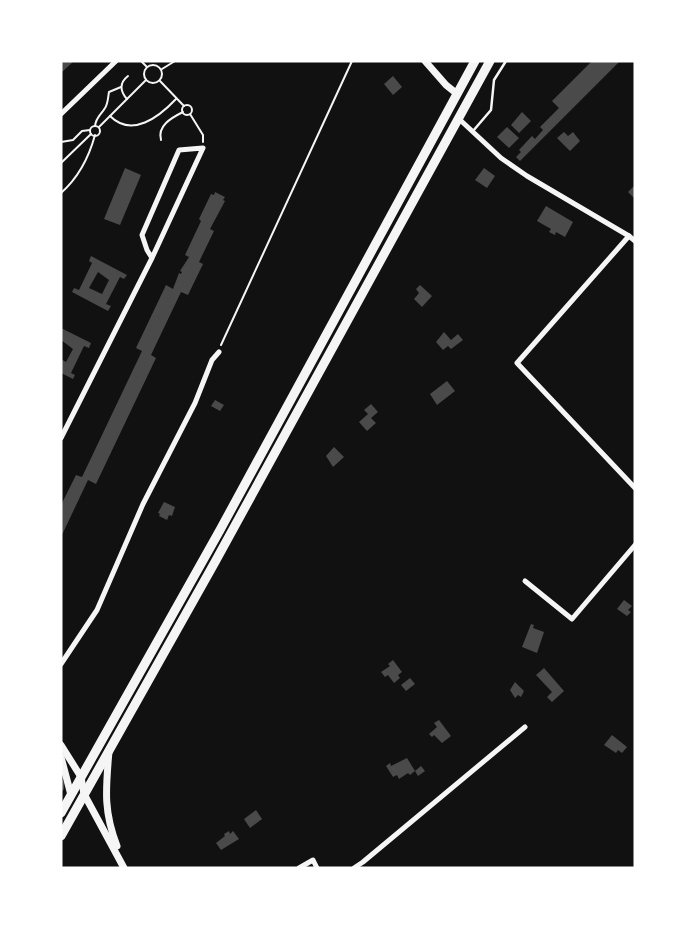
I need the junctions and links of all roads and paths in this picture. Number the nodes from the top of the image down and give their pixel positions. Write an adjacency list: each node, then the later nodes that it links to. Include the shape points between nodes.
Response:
1 (116, 61): 20 (street)
2 (141, 61): 9 (path)
3 (175, 61): 10 (path)
4 (352, 61): 38 (path)
5 (425, 61): 15 (street)
6 (475, 61): 15 (main road)
7 (490, 61): 23 (main road)
8 (506, 61): 27 (lane, via 494,80 491,110)
9 (147, 67): 10 (path, via 155,65); 12 (path, via 144,72)
10 (161, 69): 13 (path)
11 (128, 76): 14 (path)
12 (146, 80): 13 (path, via 153,84); 16 (path)
13 (160, 81): 17 (path)
14 (121, 88): 16 (path); 24 (path, via 109,92 107,106 98,116)
15 (456, 93): 48 (main road, via 220,530)
16 (127, 99): 22 (path)
17 (176, 99): 18 (path); 22 (path, via 152,120 136,125 124,125)
18 (184, 106): 19 (path); 21 (path, via 189,105)
19 (183, 112): 21 (path); 30 (path, via 164,125 159,135)
20 (61, 114)
21 (190, 114): 32 (path, via 203,135)
22 (110, 116): 25 (path)
23 (458, 118): 27 (street); 46 (main road)
24 (95, 126): 25 (path); 26 (path)
25 (98, 127): 29 (path, via 100,132)
26 (90, 130): 28 (path); 31 (path, via 82,131 73,140)
27 (473, 131): 35 (street, via 501,158 527,176)
28 (91, 134): 29 (path); 33 (path)
29 (95, 136): 34 (path, via 71,184)
30 (161, 140)
31 (61, 142)
32 (203, 148): 37 (street); 37 (street, via 179,150 142,235)
33 (61, 162)
34 (61, 193)
35 (629, 236): 36 (street); 40 (street, via 517,363)
36 (635, 241)
37 (152, 258): 39 (street)
38 (219, 352): 43 (street, via 212,360 195,403 143,504 97,610)
39 (61, 438)
40 (635, 488)
41 (635, 545): 42 (street, via 572,619)
42 (525, 581)
43 (61, 664)
44 (525, 727): 56 (street)
45 (61, 745): 48 (street)
46 (110, 749): 49 (main road); 53 (street, via 105,790 108,820)
47 (61, 757): 50 (street)
48 (81, 777): 49 (street); 50 (main road)
49 (84, 794): 52 (main road); 53 (street)
50 (71, 795): 51 (main road)
51 (61, 814)
52 (61, 836)
53 (124, 868)
54 (299, 868): 55 (street, via 313,860)
55 (317, 868)
56 (354, 868)

